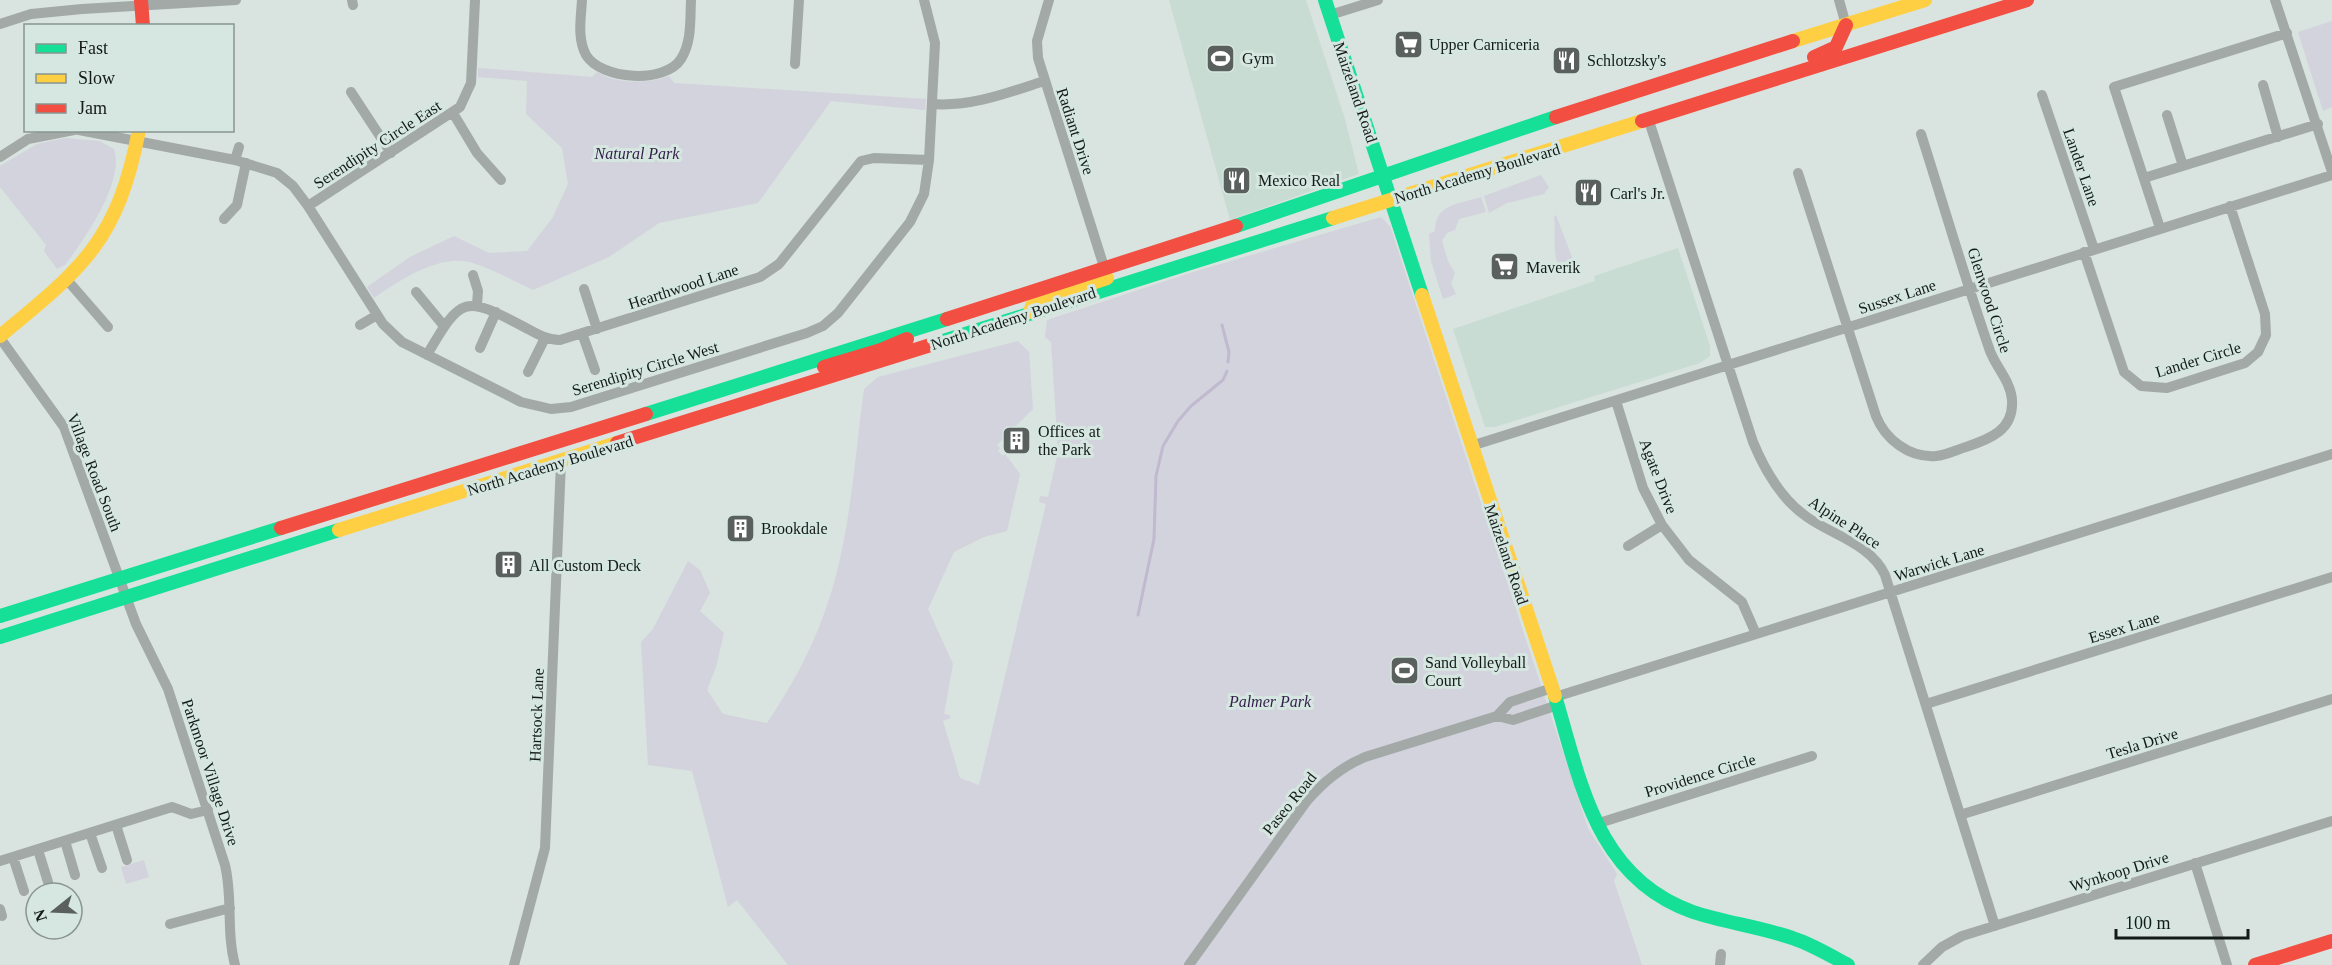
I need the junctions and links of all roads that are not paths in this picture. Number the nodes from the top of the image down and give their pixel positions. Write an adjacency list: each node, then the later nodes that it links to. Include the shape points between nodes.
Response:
1 (236, 0): 14 (street)
2 (475, 0): 27 (street, Serendipity Circle East, via 469,91)
3 (582, 0): 4 (street, via 580,30 587,56 601,69 631,74 659,73 677,65 688,40)
4 (691, 0)
5 (800, 0): 20 (street)
6 (924, 0): 26 (street, via 935,43)
7 (1049, 0): 21 (street, Radiant Drive, via 1037,41)
8 (1325, 0): 15 (main road, Maizeland Road)
9 (1378, 0): 15 (street)
10 (1839, 0): 18 (street)
11 (1925, 0): 18 (main road, North Academy Boulevard)
12 (2026, 0): 23 (main road, North Academy Boulevard)
13 (2275, 0): 19 (street)
14 (142, 3): 16 (street, via 40,13); 17 (main road)
15 (1330, 15): 44 (main road, Maizeland Road)
16 (0, 24)
17 (143, 24)
18 (1846, 25): 23 (main road, via 1836,47 1826,53 1749,77); 44 (main road, North Academy Boulevard, via 1584,107)
19 (2287, 33): 30 (street); 45 (street, via 2114,87)
20 (795, 64)
21 (1044, 81): 26 (street, via 966,104); 54 (street, Radiant Drive)
22 (2263, 85): 35 (street)
23 (1735, 91): 29 (main road, North Academy Boulevard)
24 (351, 92): 37 (street)
25 (2042, 95): 52 (street, Lander Lane)
26 (932, 104): 39 (street, Serendipity Circle West)
27 (453, 113): 37 (street, Serendipity Circle East); 46 (street, via 477,153)
28 (2167, 115): 41 (street)
29 (1648, 118): 47 (main road, North Academy Boulevard); 75 (street, Alpine Place)
30 (2318, 124): 35 (street); 43 (street)
31 (64, 132): 38 (street, via 28,139)
32 (99, 132): 34 (street, Serendipity Circle West)
33 (1921, 134): 57 (street, Glenwood Circle)
34 (139, 136): 40 (street, Serendipity Circle West); 56 (main road, via 114,219 87,261)
35 (2278, 137): 41 (street)
36 (239, 147): 40 (street)
37 (391, 153): 48 (street, Serendipity Circle East)
38 (0, 157)
39 (929, 160): 68 (street, Hearthwood Lane, via 861,161 774,270); 74 (street, Serendipity Circle West, via 924,194 910,222 838,313 807,333 583,404 551,409 521,402)
40 (240, 162): 48 (street, Serendipity Circle West, via 277,173); 50 (street, via 237,205)
41 (2183, 166): 45 (street)
42 (1798, 173): 67 (street, Glenwood Circle)
43 (2332, 173): 49 (street, Sussex Lane)
44 (1384, 177): 47 (main road, Maizeland Road); 53 (main road, North Academy Boulevard)
45 (2144, 178): 51 (street)
46 (501, 180)
47 (1392, 199): 62 (main road, North Academy Boulevard); 81 (main road, Maizeland Road)
48 (308, 206): 63 (street, Serendipity Circle West)
49 (2230, 206): 51 (street, Sussex Lane); 52 (street, Lander Circle, via 2265,314 2266,335 2258,352 2245,363 2177,385 2147,388 2124,372)
50 (224, 219)
51 (2160, 228): 52 (street, Sussex Lane)
52 (2089, 250): 57 (street, Sussex Lane)
53 (1134, 260): 54 (main road, North Academy Boulevard); 62 (main road, via 1116,276 1041,300)
54 (1105, 270): 69 (main road, North Academy Boulevard)
55 (473, 275): 60 (street)
56 (68, 281): 66 (street); 71 (main road)
57 (1970, 288): 67 (street, Sussex Lane); 67 (street, Glenwood Circle, via 1990,352 2009,387 2012,405 2000,432 1977,444 1927,456 1888,438 1876,416)
58 (584, 289): 68 (street)
59 (416, 292): 65 (street)
60 (477, 306): 61 (street); 65 (street, via 459,309)
61 (496, 312): 72 (street); 73 (street)
62 (1030, 312): 78 (main road, North Academy Boulevard)
63 (377, 315): 64 (street); 74 (street, Serendipity Circle West, via 402,342)
64 (360, 325)
65 (444, 326): 74 (street)
66 (108, 327)
67 (1848, 327): 75 (street, Sussex Lane)
68 (597, 329): 70 (street, Hearthwood Lane)
69 (916, 329): 78 (main road, via 905,341 821,368); 80 (main road, North Academy Boulevard)
70 (582, 333): 72 (street, Hearthwood Lane, via 560,340); 76 (street)
71 (0, 337): 87 (street, Village Road South, via 64,427)
72 (545, 338): 77 (street)
73 (480, 348)
74 (427, 355)
75 (1728, 365): 79 (street, Sussex Lane); 88 (street, Alpine Place, via 1758,455 1778,488 1806,516 1872,556 1881,567)
76 (595, 370)
77 (528, 372)
78 (815, 381): 83 (main road, North Academy Boulevard)
79 (1616, 401): 81 (street, Sussex Lane); 84 (street, Agate Drive, via 1646,495)
80 (555, 442): 83 (main road); 87 (main road, North Academy Boulevard)
81 (1471, 446): 93 (main road, Maizeland Road)
82 (2332, 454): 88 (street, Warwick Lane)
83 (561, 462): 89 (main road, North Academy Boulevard); 119 (street, Hartsock Lane, via 545,848)
84 (1662, 525): 85 (street); 91 (street, Agate Drive, via 1689,560 1742,602)
85 (1628, 546)
86 (2332, 577): 95 (street, Essex Lane)
87 (120, 578): 89 (street, Village Road South); 90 (main road, North Academy Boulevard)
88 (1890, 593): 91 (street, Warwick Lane); 95 (street, Alpine Place)
89 (127, 596): 92 (main road, North Academy Boulevard); 98 (street, Parkmoor Village Drive, via 168,689)
90 (0, 616)
91 (1756, 634): 93 (street, Warwick Lane)
92 (0, 637)
93 (1555, 697): 96 (street, Paseo Road, via 1514,720); 96 (street, Paseo Road, via 1509,702); 101 (main road, Maizeland Road)
94 (2332, 699): 99 (street, Tesla Drive)
95 (1926, 704): 99 (street, Alpine Place)
96 (1497, 716): 120 (street, Paseo Road, via 1365,757 1325,781 1305,802)
97 (1812, 756): 101 (street, Providence Circle)
98 (208, 810): 102 (street, via 191,814 172,807); 114 (street, Parkmoor Village Drive, via 225,865)
99 (1960, 815): 116 (street, Alpine Place)
100 (2332, 821): 109 (street, Wynkoop Drive)
101 (1596, 824): 121 (main road, Maizeland Road, via 1628,870 1668,901 1694,912 1796,939)
102 (116, 825): 103 (street); 107 (street)
103 (90, 833): 104 (street); 110 (street)
104 (65, 841): 105 (street); 111 (street)
105 (38, 850): 106 (street); 112 (street)
106 (13, 857): 108 (street); 113 (street)
107 (127, 860)
108 (0, 861)
109 (2195, 863): 116 (street, Wynkoop Drive); 123 (street)
110 (102, 868)
111 (75, 875)
112 (48, 881)
113 (24, 891)
114 (230, 908): 115 (street); 118 (street, Parkmoor Village Drive)
115 (170, 924)
116 (1995, 926): 122 (street, Wynkoop Drive, via 1952,941)
117 (2332, 941): 124 (main road)
118 (235, 965)
119 (514, 965)
120 (1189, 965)
121 (1848, 965)
122 (1923, 965)
123 (2227, 965)
124 (2255, 965)

